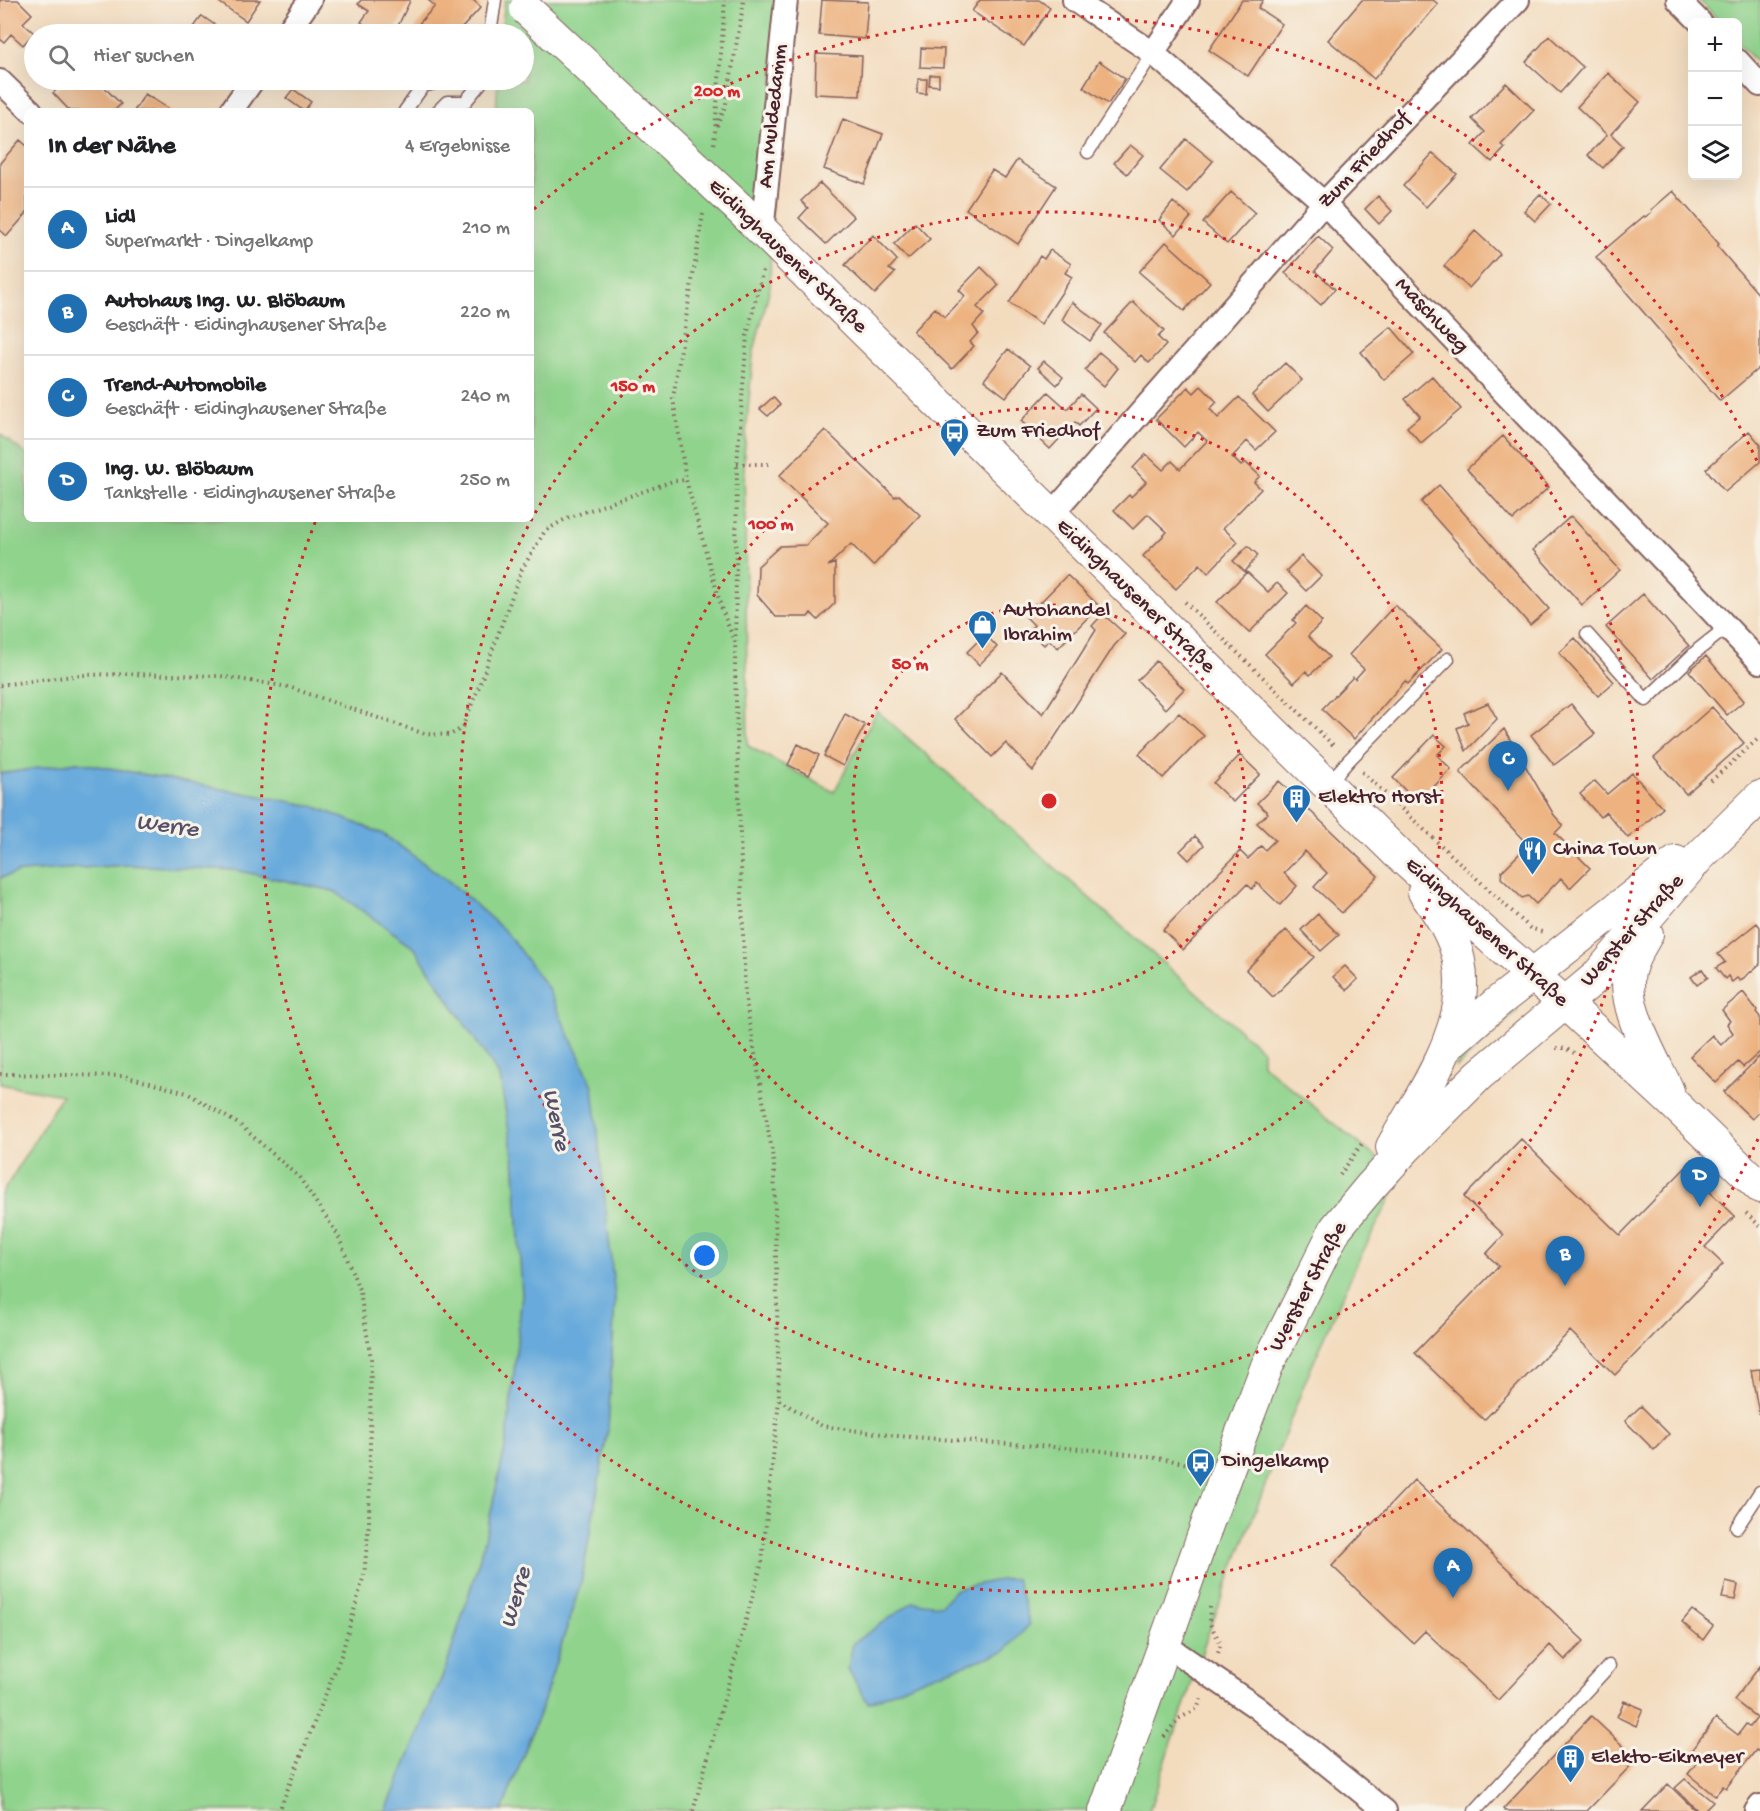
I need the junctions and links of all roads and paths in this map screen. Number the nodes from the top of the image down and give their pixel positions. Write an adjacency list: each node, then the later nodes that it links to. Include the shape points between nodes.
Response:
1 (310, 0): 12 (street)
2 (495, 0): 13 (lane)
3 (725, 0): 25 (path)
4 (744, 0): 25 (path, via 726,104)
5 (786, 0): 30 (street, Am Muldedamm)
6 (1074, 0): 14 (street, Maschweg)
7 (1188, 0): 14 (street)
8 (1518, 0): 28 (street, Zum Friedhof)
9 (1678, 0): 11 (street)
10 (522, 5): 30 (main road, Eidinghausener Straße, bridge)
11 (1696, 18)
12 (293, 24)
13 (491, 24)
14 (1153, 53): 26 (lane); 28 (street, Maschweg)
15 (1742, 66): 17 (street)
16 (0, 81): 21 (street)
17 (1760, 85)
18 (246, 90): 22 (street)
19 (420, 90): 23 (lane)
20 (475, 90): 24 (lane, via 465,102 447,102)
21 (28, 108)
22 (233, 108)
23 (407, 108)
24 (441, 108)
25 (716, 129): 27 (path)
26 (1088, 152)
27 (712, 153)
28 (1324, 203): 34 (street, Zum Friedhof); 35 (street, Maschweg)
29 (704, 212): 33 (path, via 673,398)
30 (762, 232): 31 (path, via 764,267 747,335); 34 (main road, Eidinghausener Straße)
31 (737, 464): 32 (path); 37 (path)
32 (770, 464)
33 (686, 480): 37 (path); 40 (path, via 567,518 545,531 522,569 462,728 450,735 425,734 289,687 220,676 81,675)
34 (1051, 515): 45 (main road, Eidinghausener Straße)
35 (1727, 627): 36 (lane, via 1646,700); 39 (street, Maschweg)
36 (1587, 634)
37 (735, 643): 57 (path, via 745,996 774,1164)
38 (1448, 659): 43 (lane)
39 (1760, 662)
40 (0, 685)
41 (1313, 727): 43 (path)
42 (1760, 737): 44 (path)
43 (1349, 760): 45 (lane); 49 (path, via 1530,928)
44 (1711, 781)
45 (1328, 784): 47 (main road, Eidinghausener Straße)
46 (1760, 795): 48 (main road, Werster Straße); 50 (main road, Werster Straße)
47 (1398, 854): 50 (main road, Eidinghausener Straße); 52 (main road, via 1442,918 1459,960 1462,988)
48 (1699, 857): 51 (main road, Werster Straße, via 1596,977); 54 (main road, via 1637,949 1629,973 1629,998 1637,1026)
49 (1551, 932)
50 (1534, 975): 51 (main road, Eidinghausener Straße); 52 (main road, Werster Straße)
51 (1565, 1003): 54 (main road, Eidinghausener Straße); 55 (main road, Werster Straße, via 1472,1082)
52 (1447, 1046): 55 (main road)
53 (0, 1074): 68 (path, via 124,1076 187,1094 240,1125 299,1177 338,1234 360,1292 371,1359 369,1523 364,1575 342,1653)
54 (1673, 1103): 56 (main road, Eidinghausener Straße)
55 (1371, 1186): 62 (main road, Werster Straße, via 1336,1228 1267,1366)
56 (1760, 1186)
57 (779, 1400): 58 (path, via 822,1426 897,1436 1095,1450); 69 (path, via 762,1562)
58 (1200, 1467)
59 (1760, 1492): 60 (lane)
60 (1737, 1527)
61 (1210, 1604): 64 (path, via 1209,1623 1221,1644)
62 (1164, 1644): 64 (street); 70 (main road, Werster Straße)
63 (1610, 1666): 71 (lane)
64 (1209, 1676): 65 (path, via 1197,1710 1178,1719); 67 (street, via 1256,1707)
65 (1161, 1746)
66 (1760, 1806): 72 (street)
67 (1372, 1807)
68 (279, 1811)
69 (693, 1811)
70 (1105, 1811)
71 (1475, 1811)
72 (1756, 1811)

